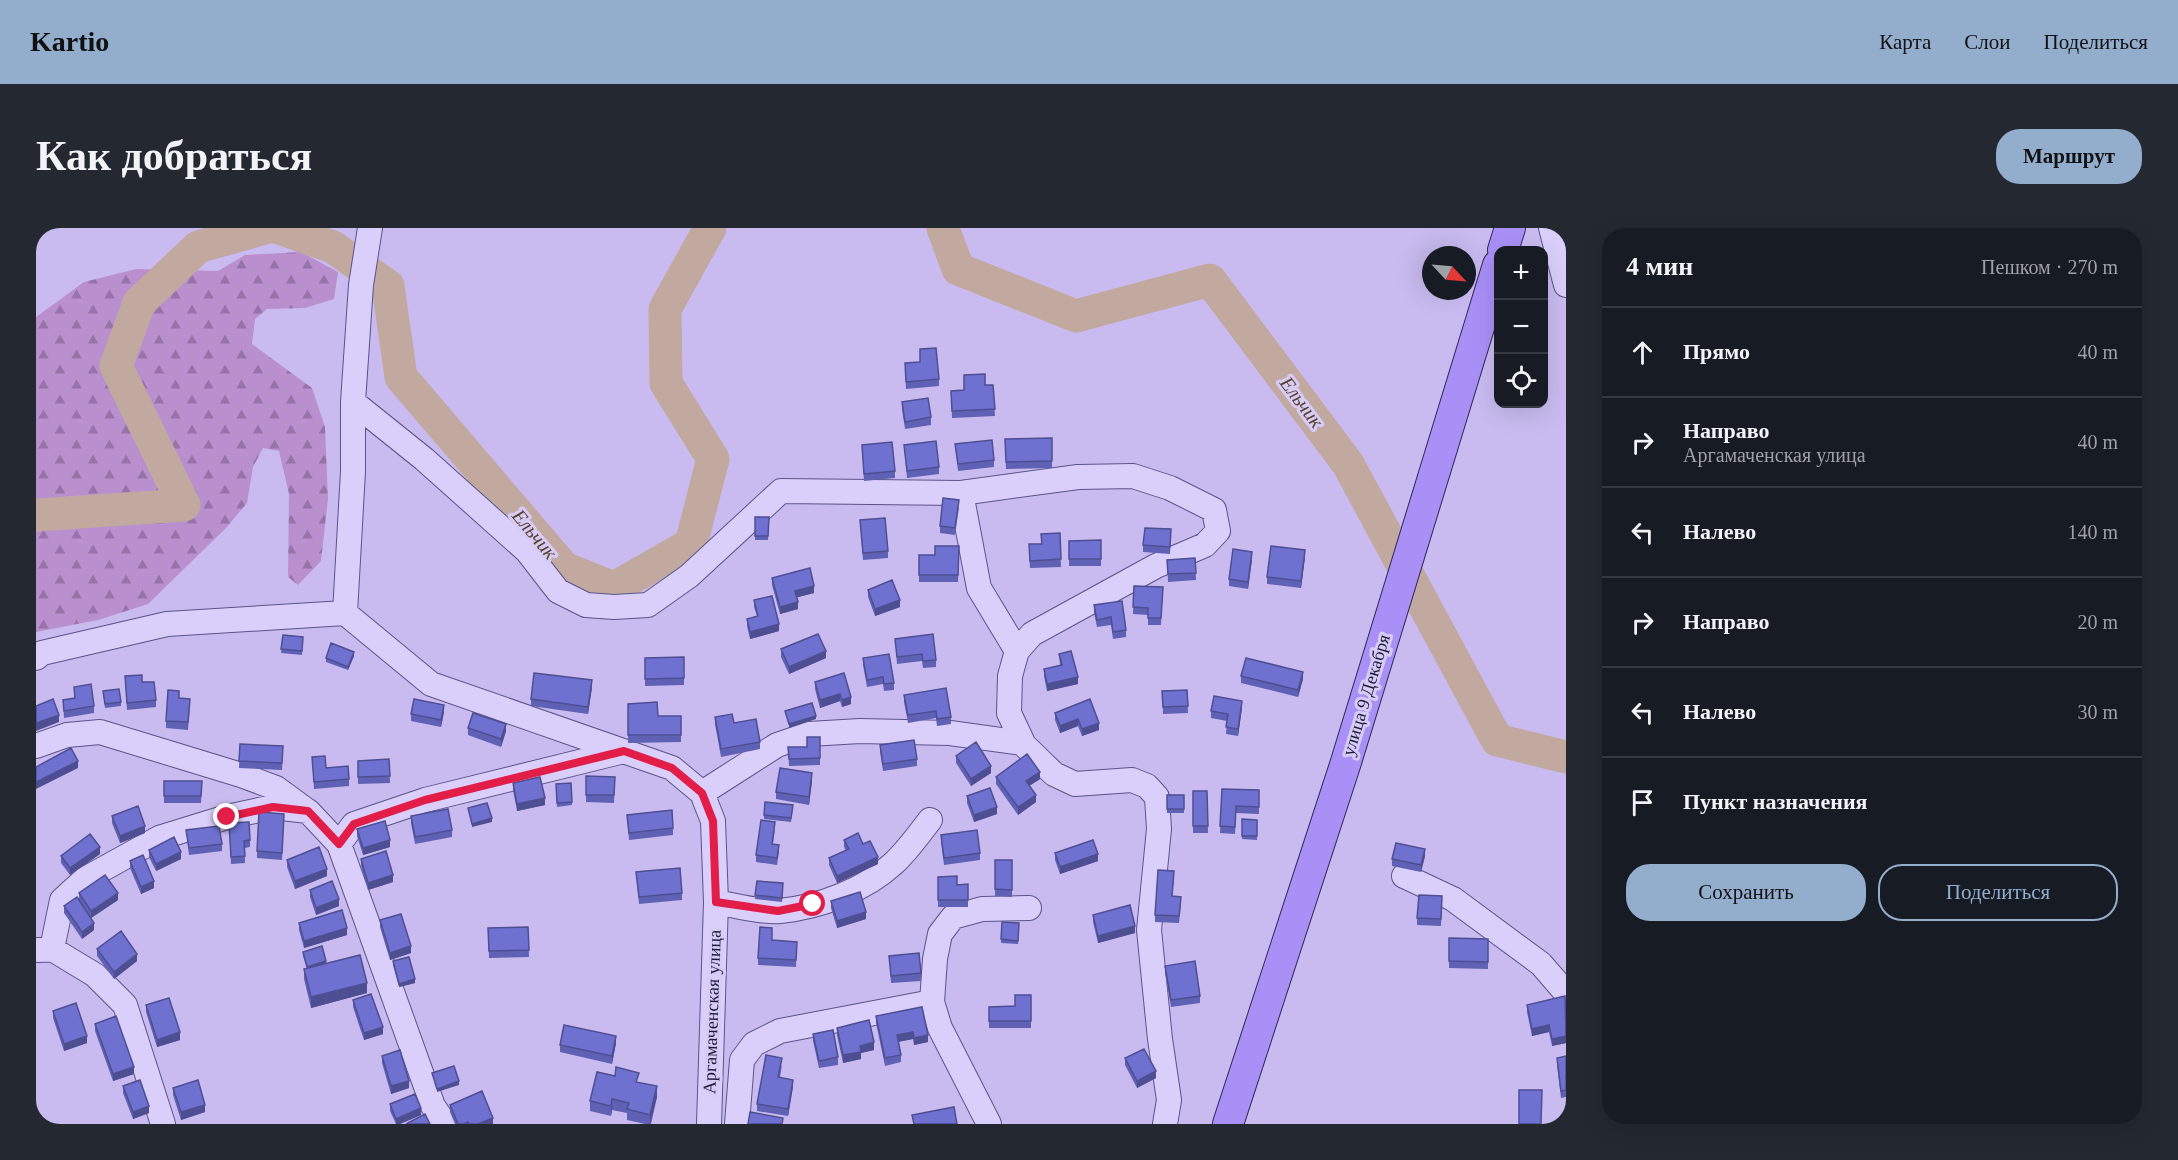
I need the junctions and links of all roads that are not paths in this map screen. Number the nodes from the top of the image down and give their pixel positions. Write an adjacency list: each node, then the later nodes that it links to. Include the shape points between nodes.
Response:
1 (1510, 228): 4 (main road)
2 (1551, 228): 6 (street)
3 (369, 232): 7 (street)
4 (1504, 246)
5 (1494, 278): 33 (main road, улица 9 Декабря, via 1346,762)
6 (1566, 285)
7 (353, 402): 8 (street, via 527,551 558,591 586,605 648,604 689,576 782,491); 9 (street)
8 (961, 493): 10 (street, via 979,588); 10 (street, via 1077,477 1133,476 1170,488 1214,510 1218,531 1205,545 1080,606 1032,634)
9 (345, 613): 11 (street, via 168,624 42,653); 14 (street, via 431,684)
10 (1017, 651): 12 (street, via 1010,676 1009,713)
11 (36, 658)
12 (1023, 742): 15 (street, via 950,733 809,734 777,745); 32 (street, via 1054,774 1075,784 1132,780 1147,786 1157,797 1159,829 1149,930 1169,1100)
13 (36, 746): 16 (street, via 67,735 100,732 250,778 276,788)
14 (624, 751): 15 (street, via 672,768); 18 (street, via 425,800 354,824)
15 (702, 793): 20 (street, Аргамаченская улица, via 713,821)
16 (308, 811): 18 (street); 22 (street, via 273,807 159,838 85,879 62,900)
17 (930, 820): 20 (street, via 895,862 844,894 778,911)
18 (339, 844): 28 (street, via 433,1106)
19 (1404, 876): 23 (street, via 1453,899)
20 (716, 902): 29 (street, Аргамаченская улица)
21 (1029, 908): 26 (street, via 982,909 953,917 940,934)
22 (44, 950): 27 (street, via 95,975 125,1005)
23 (1541, 964): 24 (street); 25 (street)
24 (1566, 987)
25 (1566, 993)
26 (932, 1002): 30 (street, via 780,1031 754,1044 742,1060); 31 (street, via 940,1029)
27 (163, 1124)
28 (445, 1124)
29 (709, 1124)
30 (737, 1124)
31 (989, 1124)
32 (1165, 1124)
33 (1228, 1124)

